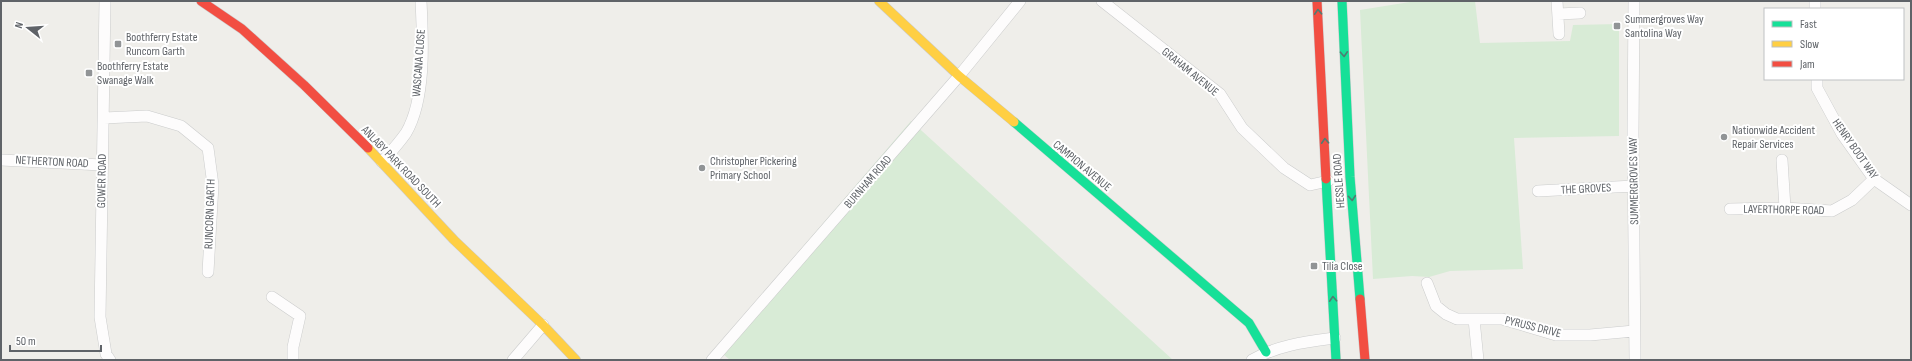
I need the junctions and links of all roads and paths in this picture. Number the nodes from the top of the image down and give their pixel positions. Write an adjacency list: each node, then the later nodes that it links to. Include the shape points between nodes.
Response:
1 (105, 1): 16 (street, GOWER ROAD)
2 (421, 1): 19 (street, WASCANA CLOSE, via 421,72 416,111 406,134)
3 (879, 1): 14 (street, CAMPION AVENUE)
4 (1020, 1): 14 (street, BURNHAM ROAD)
5 (1102, 1): 22 (street, GRAHAM AVENUE, via 1220,94 1242,128 1284,168 1310,186)
6 (1317, 1): 22 (street, HESSLE ROAD, one-way to 6)
7 (1342, 1): 43 (street, HESSLE ROAD, one-way to 43, via 1350,177)
8 (1558, 1): 12 (street)
9 (1634, 1): 23 (street, SUMMERGROVES WAY)
10 (203, 2): 19 (street, ANLABY PARK ROAD SOUTH, via 242,29 304,85)
11 (1580, 13): 12 (street)
12 (1558, 14): 13 (street)
13 (1559, 34)
14 (959, 76): 35 (street, CAMPION AVENUE, via 1248,323); 36 (street, BURNHAM ROAD)
15 (1817, 80): 21 (street, HENRY BOOT WAY, via 1817,88 1842,134)
16 (104, 118): 20 (street, GOWER ROAD); 28 (street, RUNCORN GARTH, via 147,116 181,126 208,148 213,185)
17 (1, 160): 20 (street, NETHERTON ROAD)
18 (1782, 160): 26 (street)
19 (382, 162): 32 (street, ANLABY PARK ROAD SOUTH, via 454,240)
20 (102, 165): 37 (street, GOWER ROAD, via 100,317 106,354)
21 (1874, 179): 25 (street, HENRY BOOT WAY); 26 (street, LAYERTHORPE ROAD, via 1852,200 1832,211)
22 (1328, 181): 34 (street, HESSLE ROAD, one-way to 22)
23 (1634, 186): 24 (street, THE GROVES); 33 (street, SUMMERGROVES WAY)
24 (1538, 191)
25 (1911, 205)
26 (1785, 208): 27 (street, LAYERTHORPE ROAD)
27 (1730, 209)
28 (208, 272)
29 (1427, 283): 31 (street, PYRUSS DRIVE, via 1436,306 1446,314 1457,319)
30 (272, 297): 38 (street, via 300,316 293,347)
31 (1474, 319): 33 (street, PYRUSS DRIVE, via 1502,319 1556,335); 44 (street)
32 (543, 325): 39 (street); 40 (street, ANLABY PARK ROAD SOUTH)
33 (1634, 331): 45 (street, SUMMERGROVES WAY)
34 (1335, 338): 35 (street, via 1296,343); 42 (street, HESSLE ROAD)
35 (1266, 352): 41 (street)
36 (716, 359)
37 (110, 360)
38 (293, 360)
39 (513, 360)
40 (576, 360)
41 (1252, 360)
42 (1336, 360)
43 (1365, 360)
44 (1478, 360)
45 (1635, 360)

